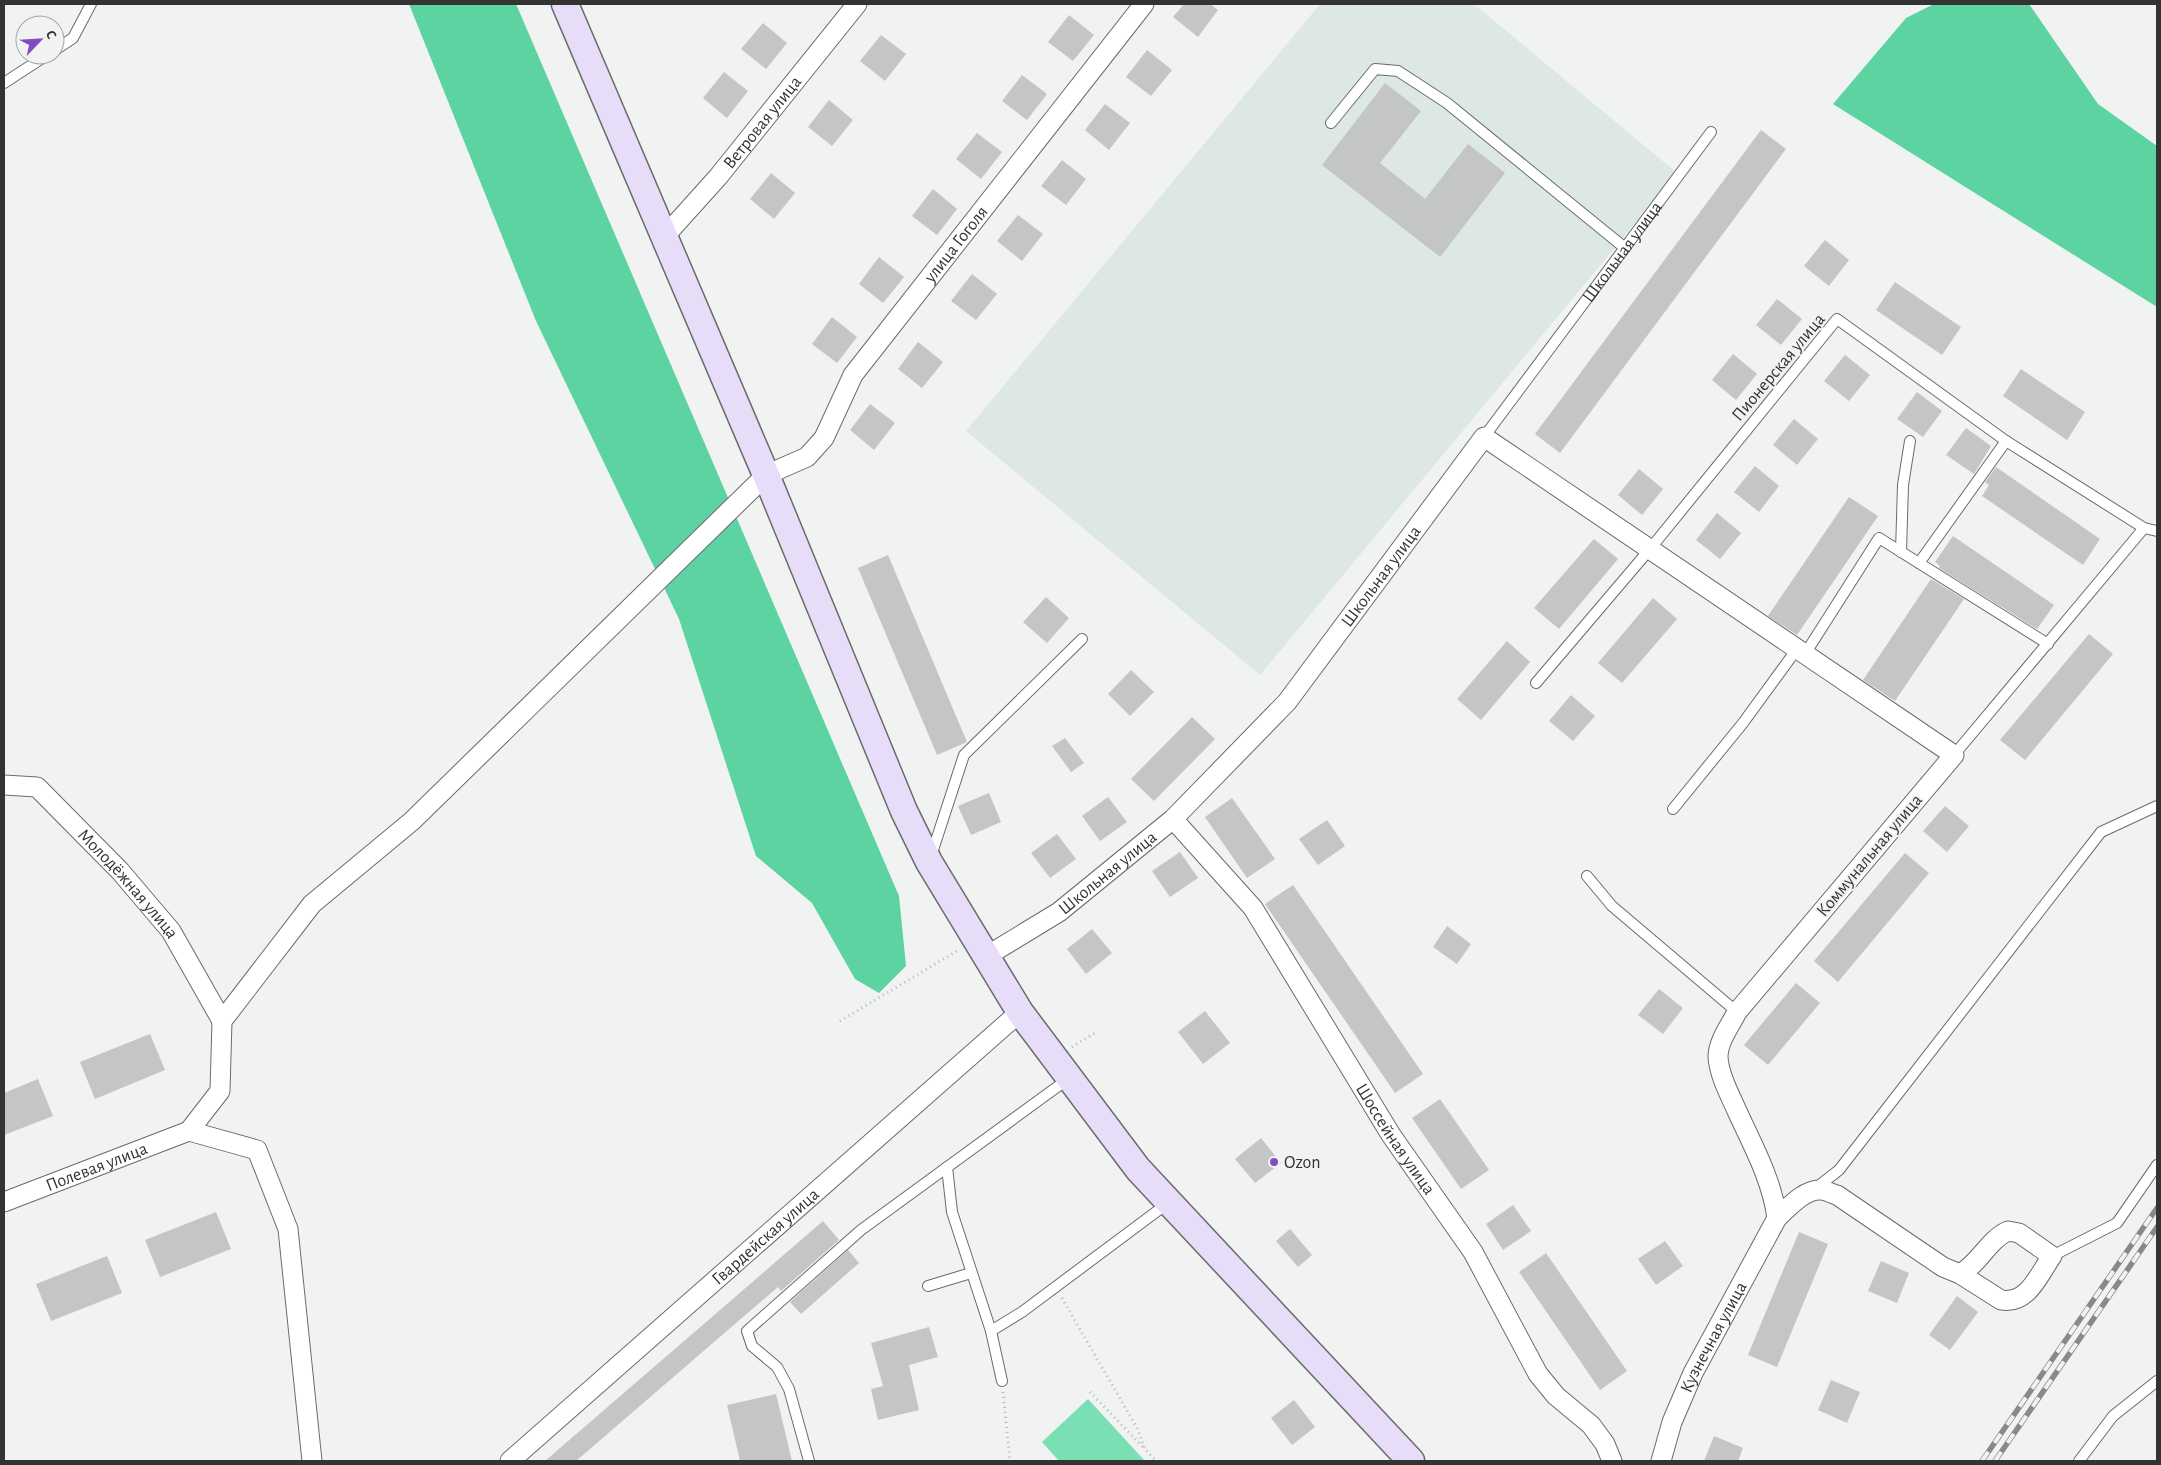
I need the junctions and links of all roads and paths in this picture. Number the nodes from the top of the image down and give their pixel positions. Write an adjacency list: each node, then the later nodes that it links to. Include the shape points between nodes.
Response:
1 (91, 4): 5 (lane, via 73,38)
2 (857, 4): 10 (street, Ветровая улица, via 718,177)
3 (1144, 4): 15 (street, улица Гоголя, via 852,375 824,438 807,456)
4 (568, 5): 10 (main road)
5 (65, 43)
6 (32, 65): 7 (lane)
7 (4, 83)
8 (1331, 124): 11 (lane, via 1375,69 1398,71 1447,103)
9 (1711, 132): 11 (lane, Школьная улица)
10 (664, 237): 15 (main road)
11 (1625, 248): 12 (lane, Школьная улица)
12 (1484, 437): 18 (street); 29 (street, Школьная улица, via 1287,702)
13 (1910, 441): 19 (lane, via 1903,485)
14 (2006, 441): 16 (lane, Пионерская улица); 18 (lane, Пионерская улица, via 1837,319); 20 (lane)
15 (766, 475): 30 (main road, via 904,811); 35 (street, улица Гоголя, via 412,821 312,904)
16 (2144, 528): 17 (lane, Пионерская улица); 22 (lane, Коммунальная улица)
17 (2157, 531)
18 (1650, 549): 23 (street); 24 (lane, Пионерская улица)
19 (1901, 552): 20 (lane); 23 (lane, via 1879,538)
20 (1919, 563): 22 (lane)
21 (1082, 639): 30 (lane, via 964,755)
22 (2048, 644): 25 (lane, Коммунальная улица)
23 (1801, 652): 25 (street); 28 (lane)
24 (1536, 683)
25 (1954, 755): 34 (street, Коммунальная улица)
26 (4, 785): 35 (street, Молодёжная улица, via 38,787 120,871 171,931)
27 (2157, 806): 41 (lane, via 2101,832 1839,1170)
28 (1673, 809)
29 (1173, 819): 32 (street, Школьная улица, via 1059,912); 61 (street, Шоссейная улица, via 1252,908 1391,1135 1473,1252 1538,1374 1556,1396 1591,1425 1605,1444)
30 (929, 862): 32 (main road)
31 (1587, 876): 34 (lane, via 1612,906)
32 (980, 948): 33 (main road); 36 (path)
33 (1020, 1012): 37 (main road); 56 (street, Гвардейская улица)
34 (1737, 1012): 44 (street, Коммунальная улица, via 1720,1043 1718,1058 1727,1090 1764,1170)
35 (222, 1021): 38 (street, via 220,1091)
36 (840, 1021)
37 (1068, 1078): 40 (lane); 43 (main road, via 1138,1169)
38 (189, 1131): 42 (street, Полевая улица); 55 (street, via 257,1150 288,1229)
39 (2157, 1165): 45 (lane, via 2117,1223)
40 (947, 1167): 46 (lane, via 952,1212); 57 (lane, via 861,1230 747,1331 752,1346 777,1367 789,1389)
41 (1811, 1192): 44 (street, Кузнечная улица, via 1794,1201); 47 (street, via 1821,1190 1837,1195 1943,1267)
42 (4, 1202)
43 (1169, 1202): 49 (lane); 60 (main road)
44 (1777, 1218): 62 (street, Кузнечная улица, via 1693,1373 1672,1422)
45 (2052, 1256): 47 (street, via 2018,1233 2008,1231 1999,1235 1970,1268); 47 (street, via 2027,1293 2019,1300 2009,1302)
46 (971, 1273): 48 (lane); 50 (lane)
47 (1960, 1274)
48 (928, 1286)
49 (1056, 1287): 50 (lane); 54 (path, via 1137,1428)
50 (991, 1331): 51 (lane)
51 (1002, 1381): 58 (path)
52 (2157, 1381): 63 (lane, via 2113,1416)
53 (1090, 1392): 54 (path)
54 (1145, 1449): 59 (path)
55 (312, 1461)
56 (510, 1461)
57 (809, 1461)
58 (1010, 1461)
59 (1156, 1461)
60 (1411, 1461)
61 (1612, 1461)
62 (1662, 1461)
63 (2080, 1461)

